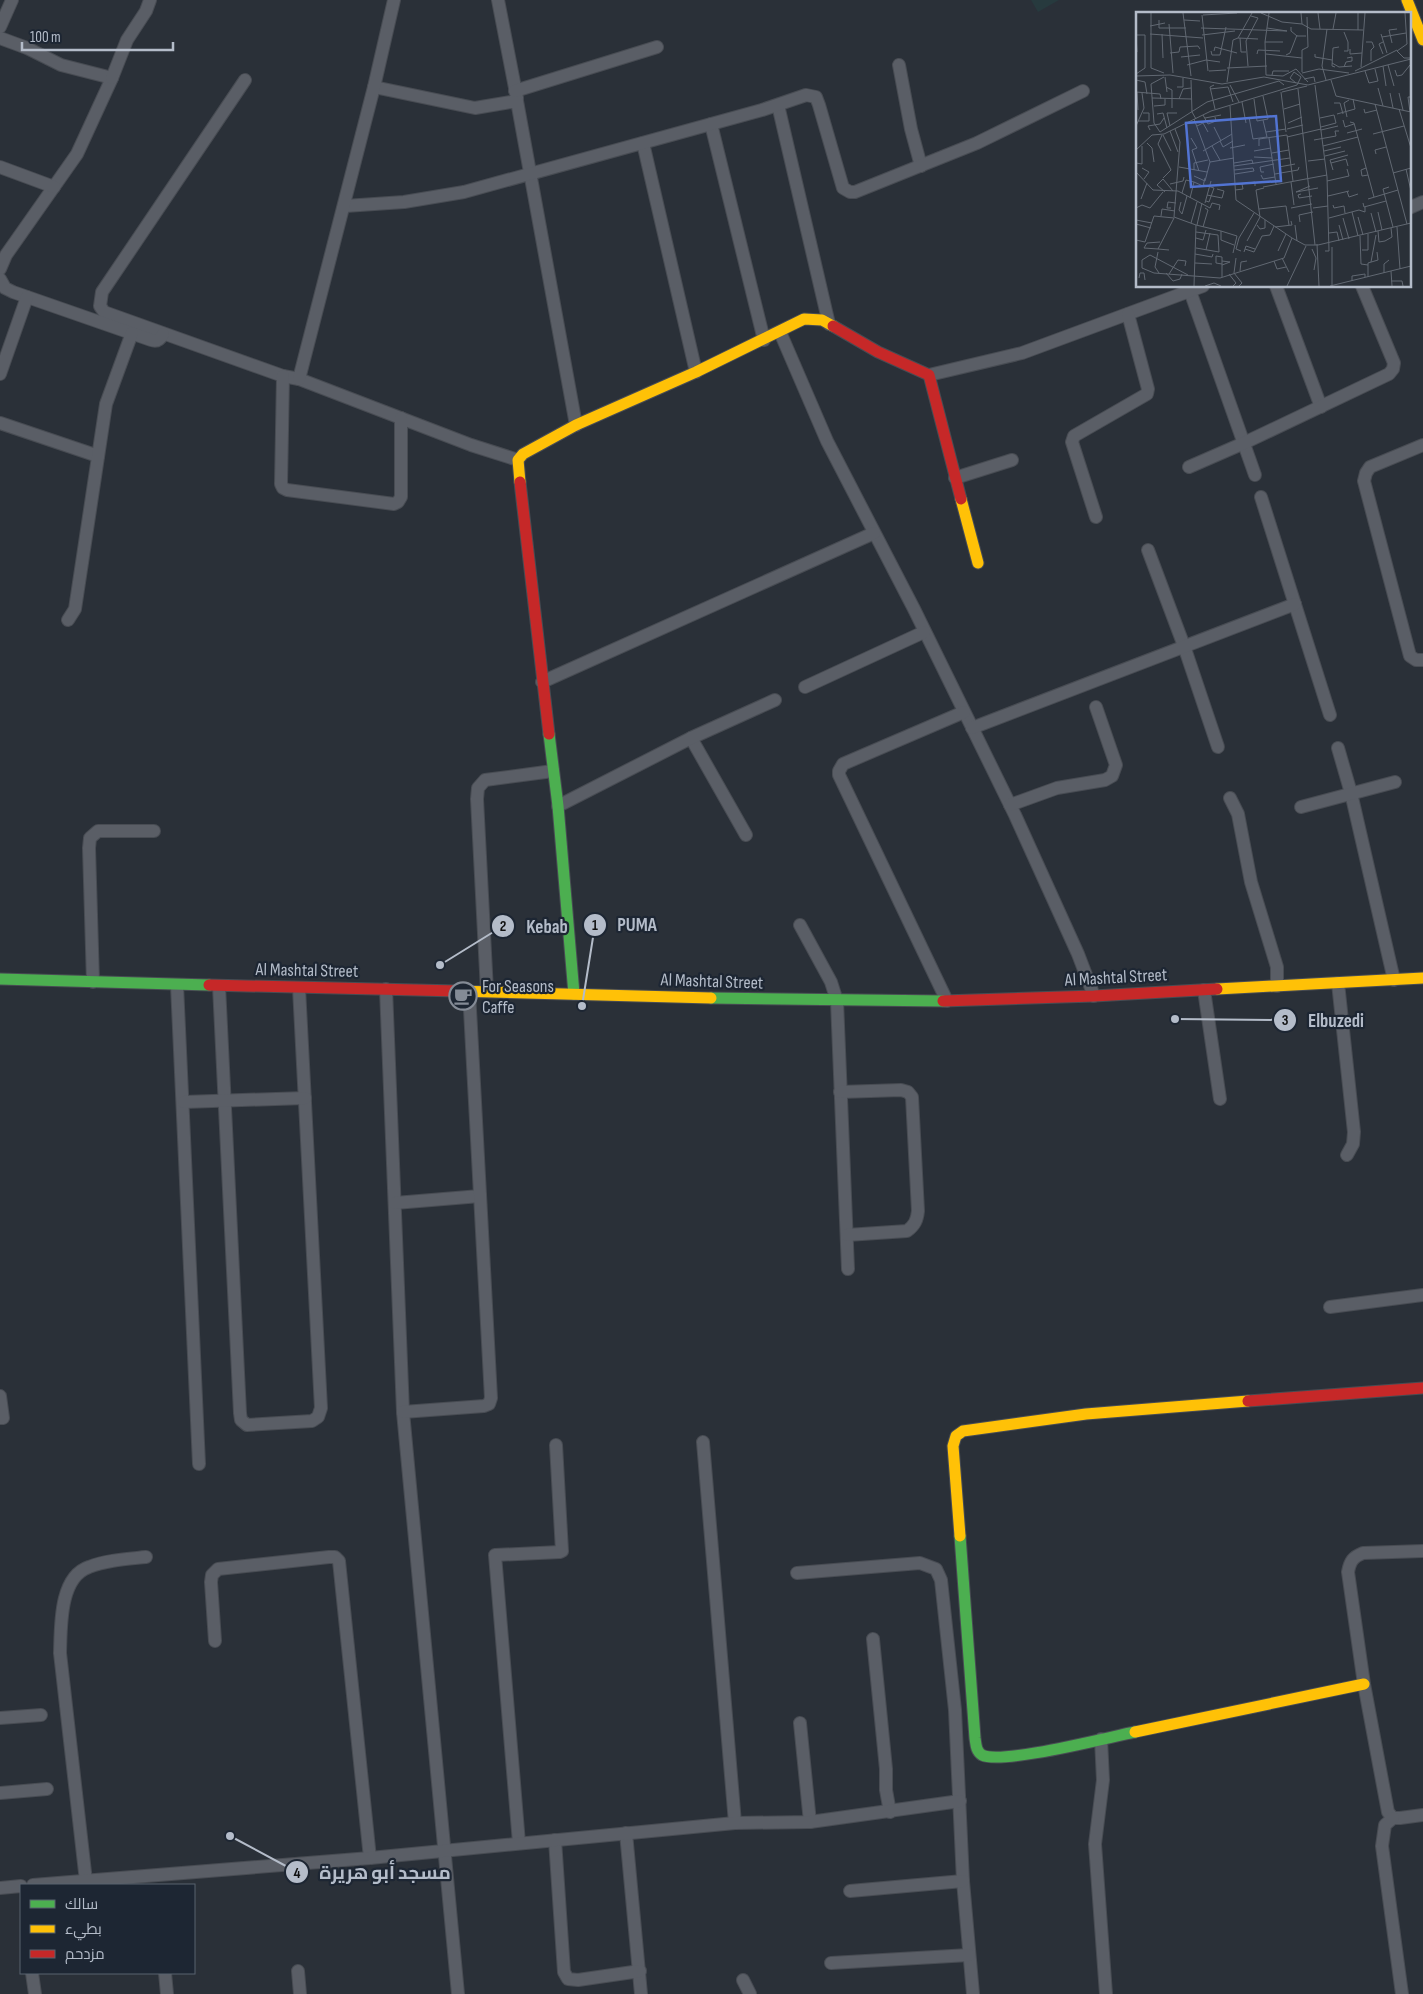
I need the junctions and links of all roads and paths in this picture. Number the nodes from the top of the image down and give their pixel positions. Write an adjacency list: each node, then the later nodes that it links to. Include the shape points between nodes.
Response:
1 (12, 0): 6 (street)
2 (150, 0): 11 (street, via 127,40)
3 (394, 0): 13 (street)
4 (498, 0): 15 (street)
5 (1407, 0): 8 (main road)
6 (0, 27)
7 (0, 38): 11 (street, via 61,65)
8 (1423, 40)
9 (657, 47): 15 (street)
10 (900, 65): 19 (street)
11 (112, 78): 22 (street, via 78,154)
12 (245, 80): 37 (street, via 102,292 100,306 104,312)
13 (374, 87): 15 (street, via 475,108); 24 (street)
14 (1083, 91): 19 (street, via 977,143)
15 (516, 96): 21 (street)
16 (778, 104): 17 (street); 19 (street, via 806,95 816,97 846,191 855,192); 34 (street)
17 (711, 124): 18 (street); 38 (street)
18 (643, 143): 21 (street); 39 (street)
19 (921, 166)
20 (0, 167): 22 (street)
21 (532, 174): 24 (street, via 431,198); 47 (street)
22 (54, 187): 26 (street, via 6,255)
23 (1423, 202): 25 (street)
24 (344, 206): 43 (street)
25 (1410, 208)
26 (0, 269)
27 (0, 279): 32 (street, via 5,288)
28 (1198, 288): 31 (street)
29 (1277, 288): 44 (street)
30 (1363, 288): 44 (street, via 1394,363 1393,369 1389,374)
31 (1190, 291): 33 (street); 48 (street)
32 (27, 297): 36 (street); 40 (street)
33 (1128, 314): 41 (street, via 1022,353); 57 (street, via 1147,394 1074,436 1072,442)
34 (829, 324): 35 (main road, via 812,318 804,319); 41 (main road, via 878,352)
35 (780, 332): 38 (main road); 58 (street, via 827,441)
36 (132, 333): 37 (street, via 155,341); 50 (street, via 106,404)
37 (164, 334): 42 (street)
38 (764, 340): 39 (main road)
39 (696, 372): 47 (main road)
40 (0, 374)
41 (929, 375): 55 (main road)
42 (283, 376): 43 (street); 45 (street, via 281,484 287,490 398,502 401,498)
43 (300, 379): 45 (street)
44 (1322, 407): 48 (street)
45 (401, 418): 51 (street)
46 (0, 422): 50 (street)
47 (576, 425): 51 (main road, via 531,449)
48 (1244, 443): 53 (street); 54 (street)
49 (1423, 445): 65 (street, via 1370,467 1364,481 1410,656)
50 (98, 456): 62 (street, via 75,609)
51 (518, 460): 66 (main road)
52 (1012, 460): 55 (street)
53 (1189, 467)
54 (1255, 475)
55 (955, 478): 60 (main road)
56 (1262, 497): 61 (street)
57 (1096, 517)
58 (874, 533): 63 (street); 66 (street)
59 (1148, 550): 64 (street)
60 (978, 563)
61 (1295, 604): 64 (street); 71 (street)
62 (68, 620)
63 (924, 632): 67 (street); 70 (street)
64 (1184, 646): 72 (street); 74 (street)
65 (1423, 660)
66 (542, 682): 76 (main road)
67 (805, 687)
68 (776, 700): 73 (street)
69 (1096, 707): 80 (street, via 1115,760 1112,776 1057,788)
70 (964, 712): 72 (street); 102 (street, via 842,764 839,771)
71 (1330, 715)
72 (972, 728): 80 (street)
73 (690, 738): 81 (street); 84 (street)
74 (1218, 747)
75 (1338, 748): 78 (street)
76 (553, 771): 81 (main road); 98 (street, via 485,780 478,788)
77 (1395, 782): 78 (street)
78 (1351, 793): 82 (street); 88 (street)
79 (1230, 798): 93 (street, via 1238,814 1251,882 1277,967)
80 (1010, 805): 100 (street, via 1075,946)
81 (558, 806): 99 (main road)
82 (1301, 807)
83 (154, 832): 89 (street, via 98,831 90,838)
84 (746, 835)
85 (800, 925): 101 (street, via 831,982)
86 (1423, 978): 88 (main road, Al Mashtal Street)
87 (0, 979): 89 (main road, Al Mashtal Street)
88 (1394, 980): 90 (main road, Al Mashtal Street)
89 (93, 982): 91 (main road, Al Mashtal Street)
90 (1338, 982): 93 (main road, Al Mashtal Street); 108 (street, via 1354,1132 1353,1144)
91 (177, 985): 92 (main road, Al Mashtal Street); 107 (street)
92 (219, 986): 94 (main road, Al Mashtal Street); 106 (street)
93 (1277, 986): 96 (main road, Al Mashtal Street)
94 (299, 988): 95 (main road, Al Mashtal Street); 104 (street)
95 (386, 989): 97 (main road, Al Mashtal Street); 110 (street)
96 (1204, 990): 100 (main road, Al Mashtal Street); 105 (street)
97 (469, 991): 98 (main road, Al Mashtal Street); 109 (street)
98 (487, 991): 99 (main road, Al Mashtal Street)
99 (574, 994): 101 (main road, Al Mashtal Street)
100 (1094, 996): 102 (main road, Al Mashtal Street)
101 (837, 1001): 102 (main road, Al Mashtal Street); 103 (street)
102 (947, 1001)
103 (840, 1092): 111 (street); 111 (street, via 901,1090 912,1097 918,1211 913,1227 907,1231)
104 (305, 1098): 106 (street); 106 (street, via 321,1408 312,1422 247,1425 241,1420 240,1413)
105 (1220, 1099)
106 (225, 1100): 107 (street)
107 (184, 1102): 121 (street)
108 (1347, 1155)
109 (480, 1196): 110 (street); 117 (street, via 489,1404)
110 (395, 1203): 117 (street)
111 (847, 1235): 112 (street)
112 (848, 1269)
113 (1423, 1295): 114 (street)
114 (1330, 1307)
115 (1423, 1388): 131 (main road, via 1086,1414 972,1428 956,1436 953,1446 977,1750 994,1758 1015,1757)
116 (0, 1396): 118 (street, via 3,1418)
117 (403, 1412): 143 (street)
118 (0, 1418)
119 (704, 1442): 139 (street)
120 (556, 1445): 142 (street, via 562,1550 495,1555)
121 (199, 1464)
122 (1423, 1551): 127 (street, via 1363,1552 1350,1562 1348,1572)
123 (146, 1557): 146 (street, via 87,1567 75,1576 64,1599 60,1653)
124 (798, 1573): 134 (street, via 920,1563 936,1569 941,1580 955,1710)
125 (873, 1639): 135 (street)
126 (215, 1641): 144 (street, via 211,1582 218,1569 335,1557 339,1561)
127 (1364, 1684): 131 (main road); 137 (street, via 1388,1812)
128 (41, 1716): 129 (street)
129 (0, 1718)
130 (800, 1723): 138 (street)
131 (1101, 1739): 166 (street, via 1103,1780 1095,1844)
132 (47, 1789): 133 (street)
133 (0, 1793)
134 (960, 1801): 135 (street); 147 (street)
135 (890, 1812): 138 (street)
136 (1423, 1815): 137 (street)
137 (1392, 1818): 167 (street, via 1385,1824 1382,1846)
138 (810, 1822): 139 (street)
139 (735, 1823): 140 (street)
140 (626, 1833): 141 (street); 155 (street)
141 (555, 1840): 142 (street); 155 (street, via 564,1972 568,1979)
142 (519, 1843): 143 (street)
143 (445, 1850): 144 (street); 162 (street)
144 (370, 1858): 145 (street)
145 (156, 1880): 146 (street)
146 (86, 1881): 148 (street)
147 (963, 1881): 151 (street); 152 (street)
148 (46, 1884)
149 (20, 1886): 150 (street)
150 (0, 1888)
151 (850, 1891)
152 (969, 1955): 153 (street); 165 (street)
153 (831, 1964)
154 (298, 1971): 161 (street)
155 (640, 1971): 163 (street)
156 (32, 1974): 159 (street)
157 (165, 1974): 160 (street)
158 (743, 1980): 164 (street)
159 (35, 1994)
160 (167, 1994)
161 (300, 1994)
162 (458, 1994)
163 (641, 1994)
164 (750, 1994)
165 (973, 1994)
166 (1106, 1994)
167 (1402, 1994)

